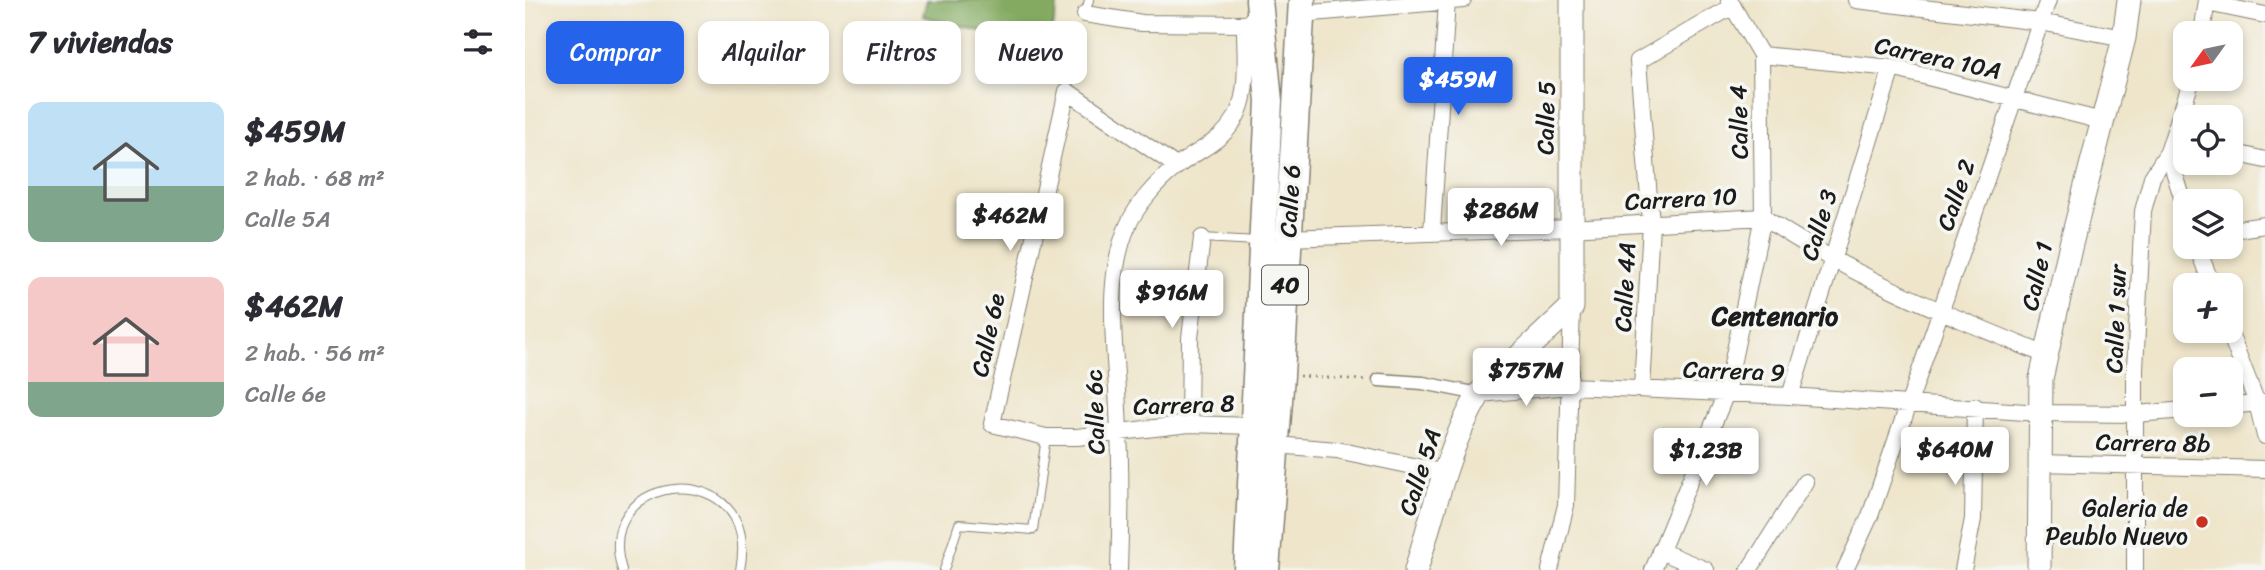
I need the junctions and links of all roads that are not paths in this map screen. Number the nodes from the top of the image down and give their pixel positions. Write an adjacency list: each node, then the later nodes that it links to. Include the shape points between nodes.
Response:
1 (1463, 0): 6 (street)
2 (1572, 0): 28 (main road, Calle 5)
3 (1856, 0): 7 (street)
4 (2048, 0): 15 (street, Calle 2)
5 (2129, 0): 16 (main road, Calle 1)
6 (1447, 1): 11 (street); 30 (street)
7 (1907, 2): 15 (street)
8 (2207, 2): 13 (street); 14 (street)
9 (1731, 3): 17 (street, Calle 4); 26 (street, Calle 4A, via 1638,61)
10 (1087, 7): 12 (street, via 1142,23)
11 (1301, 7): 12 (highway, via 1281,19); 32 (highway, Calle 6 / 40)
12 (1256, 13): 24 (street, Calle 6c, via 1238,113 1212,144); 32 (highway, Calle 6 / 40, via 1269,100)
13 (2265, 15)
14 (2204, 21)
15 (2040, 22): 16 (street); 19 (street, Calle 2)
16 (2124, 38): 20 (main road, Calle 1)
17 (1761, 55): 18 (street, Carrera 10A); 25 (street, Calle 4)
18 (1892, 68): 19 (street, Carrera 10A); 33 (street, Calle 3)
19 (2014, 97): 20 (street, Carrera 10A); 35 (street, Calle 2)
20 (2102, 121): 37 (main road, Calle 1)
21 (2173, 147): 50 (street, Calle 1 sur, via 2152,177 2143,211)
22 (2243, 155): 23 (street)
23 (2265, 160)
24 (1176, 166): 51 (street, Calle 6e, via 1067,91); 54 (street, Calle 6c, via 1128,224 1119,253 1113,288)
25 (1763, 217): 26 (street, Carrera 10); 33 (street, Carrera 10); 41 (street, Calle 4)
26 (1651, 223): 28 (street, Carrera 10); 40 (street, Calle 4A)
27 (2265, 225): 29 (street)
28 (1570, 228): 30 (street, Carrera 10); 34 (main road, Calle 5)
29 (2243, 228)
30 (1431, 231): 32 (street, Carrera 10)
31 (1202, 238): 32 (lane); 52 (street, via 1190,338)
32 (1275, 240): 53 (highway, Calle 6 / 40); 57 (highway, Calle 6 / 40, via 1281,375)
33 (1833, 257): 35 (street, Carrera 10); 43 (street, Calle 3)
34 (1572, 307): 39 (street, Calle 5); 42 (main road, Calle 5A)
35 (1940, 312): 37 (street, Carrera 10); 46 (street, Calle 2)
36 (2234, 343): 44 (street)
37 (2046, 355): 49 (main road, Calle 1)
38 (1379, 380): 42 (street, Carrera 9)
39 (1571, 386): 40 (street, Carrera 9); 42 (street, Carrera 9); 71 (street, Calle 5, via 1566,505)
40 (1642, 389): 41 (street, Carrera 9)
41 (1726, 393): 43 (street, Carrera 9); 63 (street, Calle 4)
42 (1479, 394): 61 (main road, Calle 5A)
43 (1790, 396): 46 (street, Carrera 9)
44 (2261, 403): 45 (street); 55 (street)
45 (2243, 404)
46 (1908, 405): 47 (street, Carrera 9); 75 (street, Calle 2, via 1870,516)
47 (1975, 406): 49 (street, Carrera 9); 76 (street, via 1973,519)
48 (2173, 411): 50 (street, Carrera 9)
49 (2040, 413): 50 (street, Carrera 9); 58 (main road, Calle 1)
50 (2136, 414): 59 (street, Calle 1 sur)
51 (992, 424): 56 (street, Carrera 8)
52 (1189, 424): 53 (street, Carrera 8); 54 (street, Carrera 8)
53 (1253, 426): 68 (highway, Calle 6 / 40)
54 (1119, 431): 56 (street, Carrera 8); 67 (street, Calle 6c)
55 (2265, 436)
56 (1046, 437): 66 (lane, via 1033,530 959,524)
57 (1276, 445): 61 (street, via 1337,450); 69 (highway, Calle 6 / 40)
58 (2040, 463): 59 (street, Carrera 8b); 77 (main road, Calle 1)
59 (2135, 466): 60 (street, Carrera 8b); 78 (street, Calle 1 sur)
60 (2265, 469)
61 (1446, 473): 70 (main road, Calle 5A)
62 (1805, 482): 74 (street)
63 (1660, 551): 72 (street, Calle 4); 73 (street)
64 (622, 570): 65 (lane, via 620,532 630,512 646,496 667,488 690,487 729,509 740,529 744,551)
65 (740, 570)
66 (944, 570)
67 (1119, 570)
68 (1247, 570)
69 (1266, 570)
70 (1416, 570)
71 (1550, 570)
72 (1653, 570)
73 (1706, 570)
74 (1749, 570)
75 (1845, 570)
76 (1963, 570)
77 (2039, 570)
78 (2136, 570)

